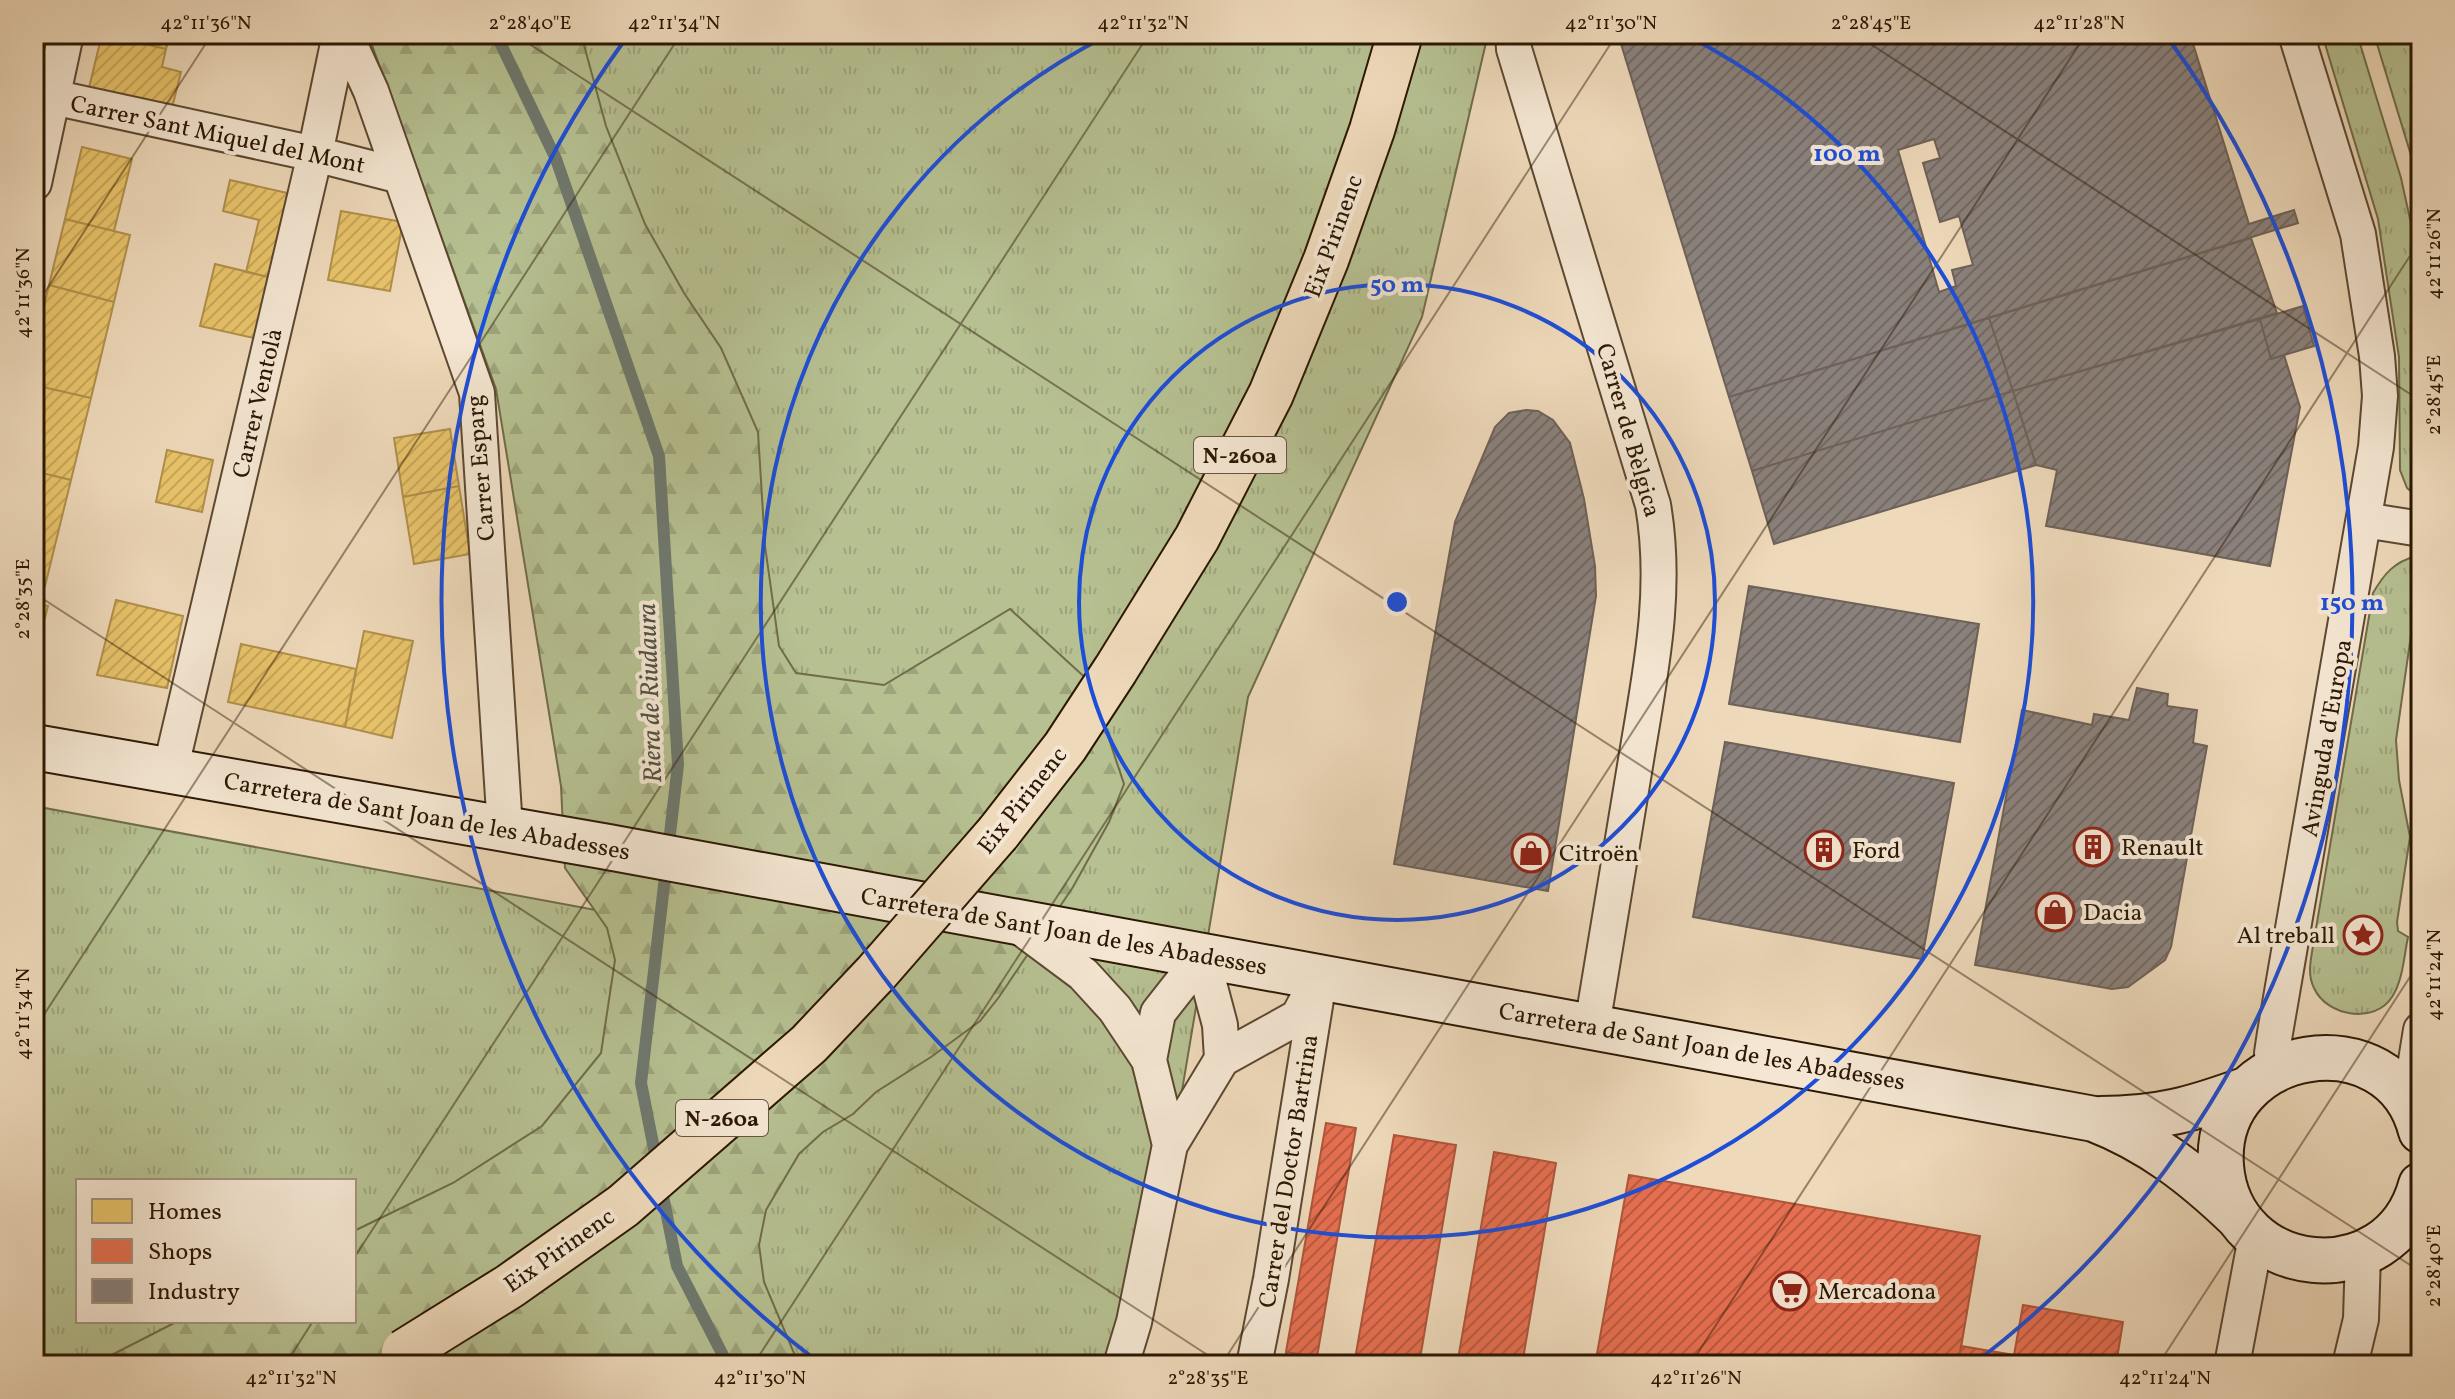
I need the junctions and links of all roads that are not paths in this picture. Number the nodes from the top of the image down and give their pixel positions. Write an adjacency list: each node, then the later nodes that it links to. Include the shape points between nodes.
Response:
1 (66, 34): 6 (street)
2 (343, 34): 7 (street, Carrer Ventolà); 8 (street, Carrer Esparg, via 371,91)
3 (1400, 34): 29 (main road, Eix Pirinenc / N-260a, bridge, via 1326,260 1271,394 1197,538 1065,747 998,833 809,1044 623,1206 510,1286)
4 (1513, 34): 18 (street, Carrer de Bèlgica, via 1659,539 1655,653)
5 (2296, 34): 10 (street, Avinguda d'Europa, via 2358,234 2377,356 2378,422)
6 (43, 96): 7 (street, Carrer Sant Miquel del Mont); 9 (street)
7 (315, 154): 8 (street, Carrer Sant Miquel del Mont); 13 (street, Carrer Ventolà)
8 (401, 176): 14 (street, Carrer Esparg, via 477,393)
9 (34, 183)
10 (2364, 520): 11 (street); 22 (street, Avinguda d'Europa, via 2272,1053)
11 (2421, 529)
12 (34, 747): 13 (main road, Carretera de Sant Joan de les Abadesses)
13 (170, 771): 14 (main road, Carretera de Sant Joan de les Abadesses)
14 (505, 829): 15 (main road, Carretera de Sant Joan de les Abadesses)
15 (1010, 920): 16 (main road, Carretera de Sant Joan de les Abadesses); 21 (street, via 1083,974 1115,1009)
16 (1202, 957): 17 (main road, Carretera de Sant Joan de les Abadesses); 20 (street, via 1220,1025); 21 (street, via 1158,1013)
17 (1319, 977): 18 (main road, Carretera de Sant Joan de les Abadesses); 20 (street, via 1298,1017); 31 (street, Carrer del Doctor Bartrina)
18 (1592, 1026): 23 (main road, Carretera de Sant Joan de les Abadesses)
19 (2420, 1040): 24 (street)
20 (1222, 1059): 25 (street)
21 (1149, 1060): 25 (street)
22 (2261, 1079): 23 (main road, Carretera de Sant Joan de les Abadesses, via 2198,1107 2155,1117); 24 (main road, Carretera de Sant Joan de les Abadesses, via 2299,1060 2349,1060 2393,1084); 27 (main road, via 2232,1112 2223,1138 2226,1193)
23 (2094, 1119): 27 (main road, Carretera de Sant Joan de les Abadesses, via 2165,1154)
24 (2418, 1122)
25 (1170, 1145): 30 (street)
26 (2421, 1185): 28 (main road, via 2407,1217)
27 (2247, 1227): 28 (main road, Carretera de Sant Joan de les Abadesses, via 2275,1250 2318,1261 2341,1260); 32 (street)
28 (2392, 1234): 33 (street)
29 (392, 1359)
30 (1121, 1365)
31 (1254, 1365)
32 (2232, 1365)
33 (2350, 1365)

